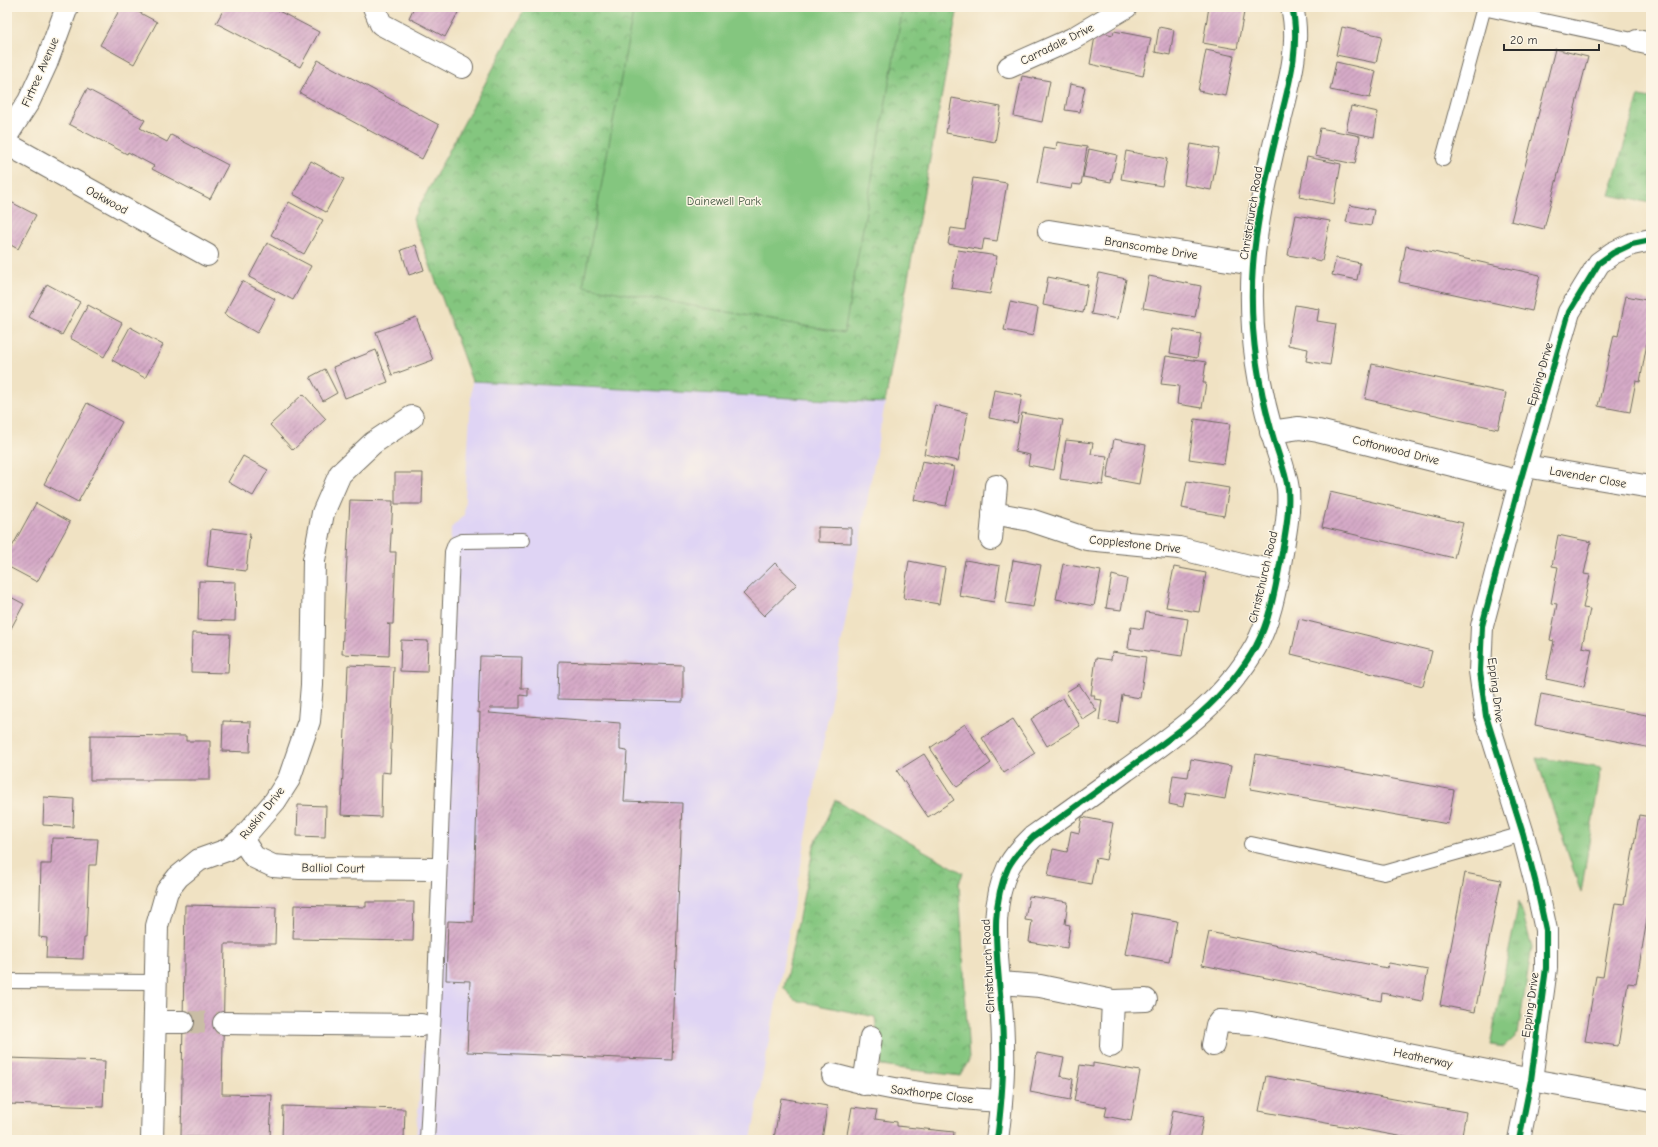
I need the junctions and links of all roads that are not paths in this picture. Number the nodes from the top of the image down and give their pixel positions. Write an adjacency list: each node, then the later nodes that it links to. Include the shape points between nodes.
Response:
1 (67, 7): 9 (street, Firtree Avenue, via 29,101)
2 (374, 7): 7 (street, via 381,24)
3 (1126, 7): 8 (street, Carradale Drive, via 1072,39)
4 (1292, 7): 15 (street, Christchurch Road, via 1296,35 1293,61 1272,155)
5 (1484, 7): 6 (lane); 11 (lane)
6 (1644, 42)
7 (462, 67)
8 (1009, 67)
9 (7, 135)
10 (7, 144): 14 (street, Oakwood)
11 (1443, 159)
12 (1049, 231): 15 (street, Branscombe Drive)
13 (1651, 240): 18 (street, Epping Drive, via 1632,244 1613,253 1599,263 1581,290 1569,312)
14 (206, 255)
15 (1253, 264): 17 (street, Christchurch Road, via 1253,343)
16 (412, 416): 26 (street, Ruskin Drive, via 373,443 340,474 323,513 314,560 309,721 289,779 275,801)
17 (1271, 432): 18 (street, Cottonwood Drive, via 1299,428 1318,431); 24 (street, Christchurch Road, via 1283,465 1288,490 1287,526)
18 (1523, 474): 20 (street, Lavender Close); 25 (street, Epping Drive, via 1482,626 1480,671 1486,716)
19 (996, 486): 21 (street)
20 (1651, 487)
21 (993, 513): 22 (street); 24 (street, Copplestone Drive, via 1030,520 1087,539 1179,548)
22 (990, 539)
23 (523, 540): 47 (lane, via 462,541 455,544 452,552)
24 (1278, 571): 31 (street, Christchurch Road, via 1267,619 1257,645 1236,677 1212,704 1170,739 1034,837 1018,853 1001,886 997,909 995,936)
25 (1523, 834): 27 (lane, via 1384,873); 42 (street, Epping Drive, via 1546,930 1546,968)
26 (242, 839): 28 (street, Balliol Court, via 254,856 273,866); 30 (street, Ruskin Drive, via 227,850 198,860 178,877 167,891 157,926)
27 (1251, 844)
28 (435, 869)
29 (7, 981): 30 (lane)
30 (156, 982): 34 (street, Ruskin Drive)
31 (1000, 983): 33 (street, via 1040,986); 44 (street, Christchurch Road, via 1003,1046)
32 (1146, 1000): 33 (street)
33 (1113, 1001): 40 (street)
34 (155, 1022): 35 (street); 46 (street, Ruskin Drive)
35 (183, 1022)
36 (224, 1023): 37 (street)
37 (421, 1025)
38 (871, 1037): 43 (street)
39 (1213, 1045): 42 (street, Heatherway, via 1220,1021 1251,1023)
40 (1111, 1046)
41 (833, 1075): 43 (street, Saxthorpe Close)
42 (1531, 1080): 45 (street, Heatherway); 49 (street, Epping Drive)
43 (864, 1084): 44 (street, Saxthorpe Close, via 930,1095)
44 (1001, 1101): 48 (street, Christchurch Road)
45 (1651, 1101)
46 (152, 1140)
47 (427, 1140)
48 (997, 1140)
49 (1519, 1140)

